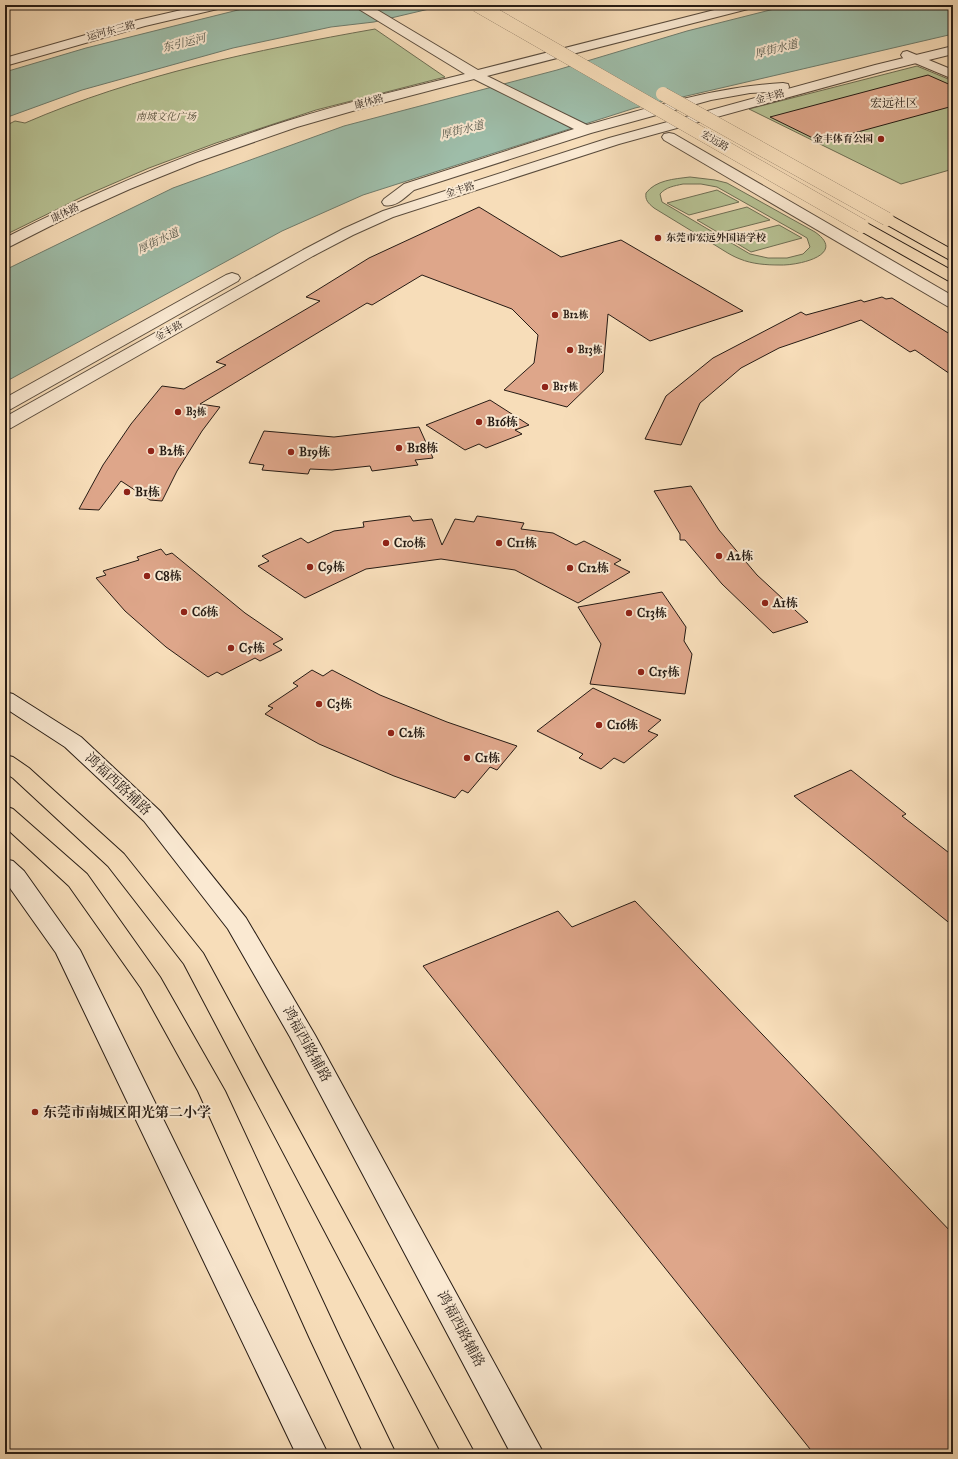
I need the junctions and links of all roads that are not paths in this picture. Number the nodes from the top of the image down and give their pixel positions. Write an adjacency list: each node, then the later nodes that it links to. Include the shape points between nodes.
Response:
1 (189, 5): 9 (street, 运河东三路)
2 (218, 5): 12 (street, 运河东三路, via 142,23)
3 (361, 5): 13 (street)
4 (477, 5): 24 (main road, 宏远路, bridge)
5 (748, 5): 13 (street, 康体路)
6 (567, 41): 10 (main road)
7 (953, 43): 11 (street, 金丰路)
8 (953, 50): 11 (street, 金丰路)
9 (5, 53)
10 (595, 56)
11 (912, 57): 14 (street); 16 (street, 金丰路); 27 (street, 金丰路, via 614,141 388,214 308,253)
12 (5, 62)
13 (476, 75): 17 (street); 21 (street, 康体路, via 324,114 225,147 92,200)
14 (953, 75)
15 (650, 87): 22 (main road, 宏远路, bridge)
16 (783, 87): 17 (street, via 750,89 710,96); 19 (street, 金丰路, via 499,166)
17 (586, 130): 19 (street, via 409,187)
18 (669, 137): 25 (street)
19 (389, 202): 20 (street, 金丰路)
20 (332, 225)
21 (5, 244)
22 (953, 256)
23 (245, 271): 26 (street, 金丰路)
24 (953, 276)
25 (953, 303)
26 (5, 405)
27 (5, 424)
28 (5, 699): 35 (street, 鸿福西路辅路, via 73,742 152,816 237,924 302,1034)
29 (5, 762): 34 (main road, via 116,860 194,959)
30 (5, 814): 33 (main road, via 78,880 151,983 211,1091)
31 (5, 867): 32 (street, via 15,877 67,950)
32 (312, 1454)
33 (380, 1454)
34 (460, 1454)
35 (528, 1454)

